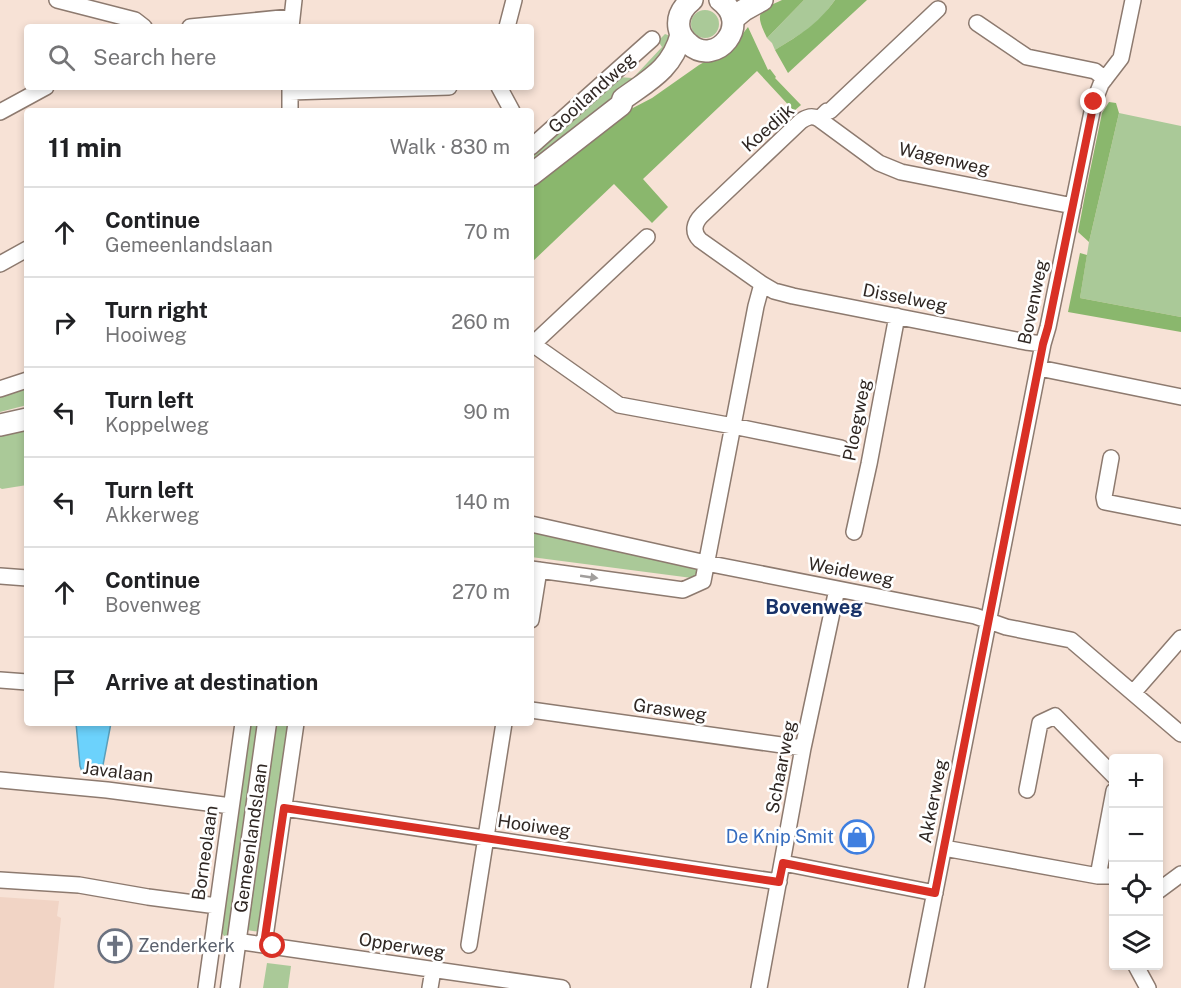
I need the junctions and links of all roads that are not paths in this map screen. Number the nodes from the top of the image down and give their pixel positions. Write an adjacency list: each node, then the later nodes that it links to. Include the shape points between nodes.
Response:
1 (57, 0): 11 (street)
2 (294, 0): 9 (street)
3 (514, 0): 13 (street)
4 (762, 0): 6 (main road, via 744,10)
5 (1133, 0): 16 (street, Bovenweg, via 1121,58)
6 (726, 5): 15 (main road, via 733,28 730,36 722,46)
7 (939, 9): 24 (street, Koedijk)
8 (681, 13): 15 (main road, via 688,44); 20 (main road, Gooilandweg, via 677,50 667,65 623,99)
9 (291, 22): 12 (street)
10 (977, 23): 16 (street, via 1027,57 1095,71)
11 (140, 24)
12 (251, 24)
13 (508, 24)
14 (652, 39): 25 (street, Gooilandweg)
15 (697, 49): 20 (main road, Gooilandweg, via 656,90 627,106)
16 (1104, 79): 27 (street, Bovenweg, via 1094,102)
17 (40, 90): 23 (street)
18 (290, 90): 21 (street)
19 (502, 90): 22 (street)
20 (621, 105): 26 (main road, Gooilandweg)
21 (290, 108)
22 (510, 108)
23 (0, 112)
24 (819, 119): 27 (street, Wagenweg, via 879,162 901,172); 31 (street, Koedijk, via 811,117 801,122 695,225 700,240)
25 (534, 143)
26 (534, 173)
27 (1074, 206): 34 (street, Bovenweg)
28 (647, 237): 33 (street)
29 (24, 251): 30 (street)
30 (0, 264)
31 (762, 284): 32 (street, Disselweg, via 794,296); 42 (street)
32 (897, 316): 34 (street, Disselweg); 47 (street, Ploegweg)
33 (534, 342)
34 (1043, 344): 36 (street, Bovenweg)
35 (534, 345): 42 (street, via 619,405)
36 (1039, 368): 39 (street); 53 (street, Bovenweg)
37 (24, 381): 38 (street)
38 (0, 389)
39 (1181, 397)
40 (24, 420): 41 (main road)
41 (0, 425)
42 (732, 426): 43 (street); 48 (street)
43 (840, 448)
44 (1111, 458): 45 (street, via 1105,502)
45 (1181, 517)
46 (534, 525): 48 (street, Weideweg)
47 (854, 532)
48 (706, 562): 49 (street, one-way to 48, via 683,590 703,581); 52 (street, Weideweg)
49 (535, 569)
50 (0, 576): 51 (street)
51 (24, 578)
52 (837, 590): 53 (street, Weideweg); 64 (street, Schaarweg)
53 (988, 621): 57 (street, Weideweg, via 1071,640); 72 (street, Akkerweg)
54 (1181, 638): 57 (street)
55 (0, 680): 56 (street)
56 (24, 682)
57 (1133, 693): 63 (street, Weideweg)
58 (534, 710): 64 (street, Grasweg)
59 (243, 726): 68 (street, Borneolaan)
60 (267, 726): 82 (street, Gemeenlandslaan)
61 (296, 726): 69 (street, Gemeenlandslaan)
62 (504, 726): 71 (street)
63 (1181, 734)
64 (803, 748): 73 (street, Schaarweg)
65 (1109, 772): 67 (street, via 1054,716 1040,723)
66 (0, 780): 68 (street, Javalaan)
67 (1027, 790)
68 (231, 806): 81 (street, Borneolaan)
69 (284, 808): 71 (street, Hooiweg); 83 (street, Gemeenlandslaan)
70 (1110, 808): 75 (street)
71 (485, 838): 78 (street, Hooiweg); 84 (street)
72 (944, 848): 75 (street); 80 (street, Akkerweg)
73 (783, 863): 78 (street, Schaarweg); 80 (street)
74 (1181, 874): 79 (street)
75 (1098, 876): 76 (street)
76 (1109, 876)
77 (0, 880): 81 (street, via 79,885)
78 (779, 882): 91 (street, Schaarweg)
79 (1163, 886)
80 (935, 893): 92 (street, Akkerweg)
81 (217, 906): 87 (street, Borneolaan)
82 (236, 941): 83 (street, Opperweg); 88 (street, Gemeenlandslaan)
83 (264, 944): 85 (street, Opperweg)
84 (469, 945)
85 (433, 970): 89 (street); 90 (street, Opperweg)
86 (1138, 970): 93 (street)
87 (206, 988)
88 (230, 988)
89 (430, 988)
90 (562, 988)
91 (759, 988)
92 (916, 988)
93 (1149, 988)

